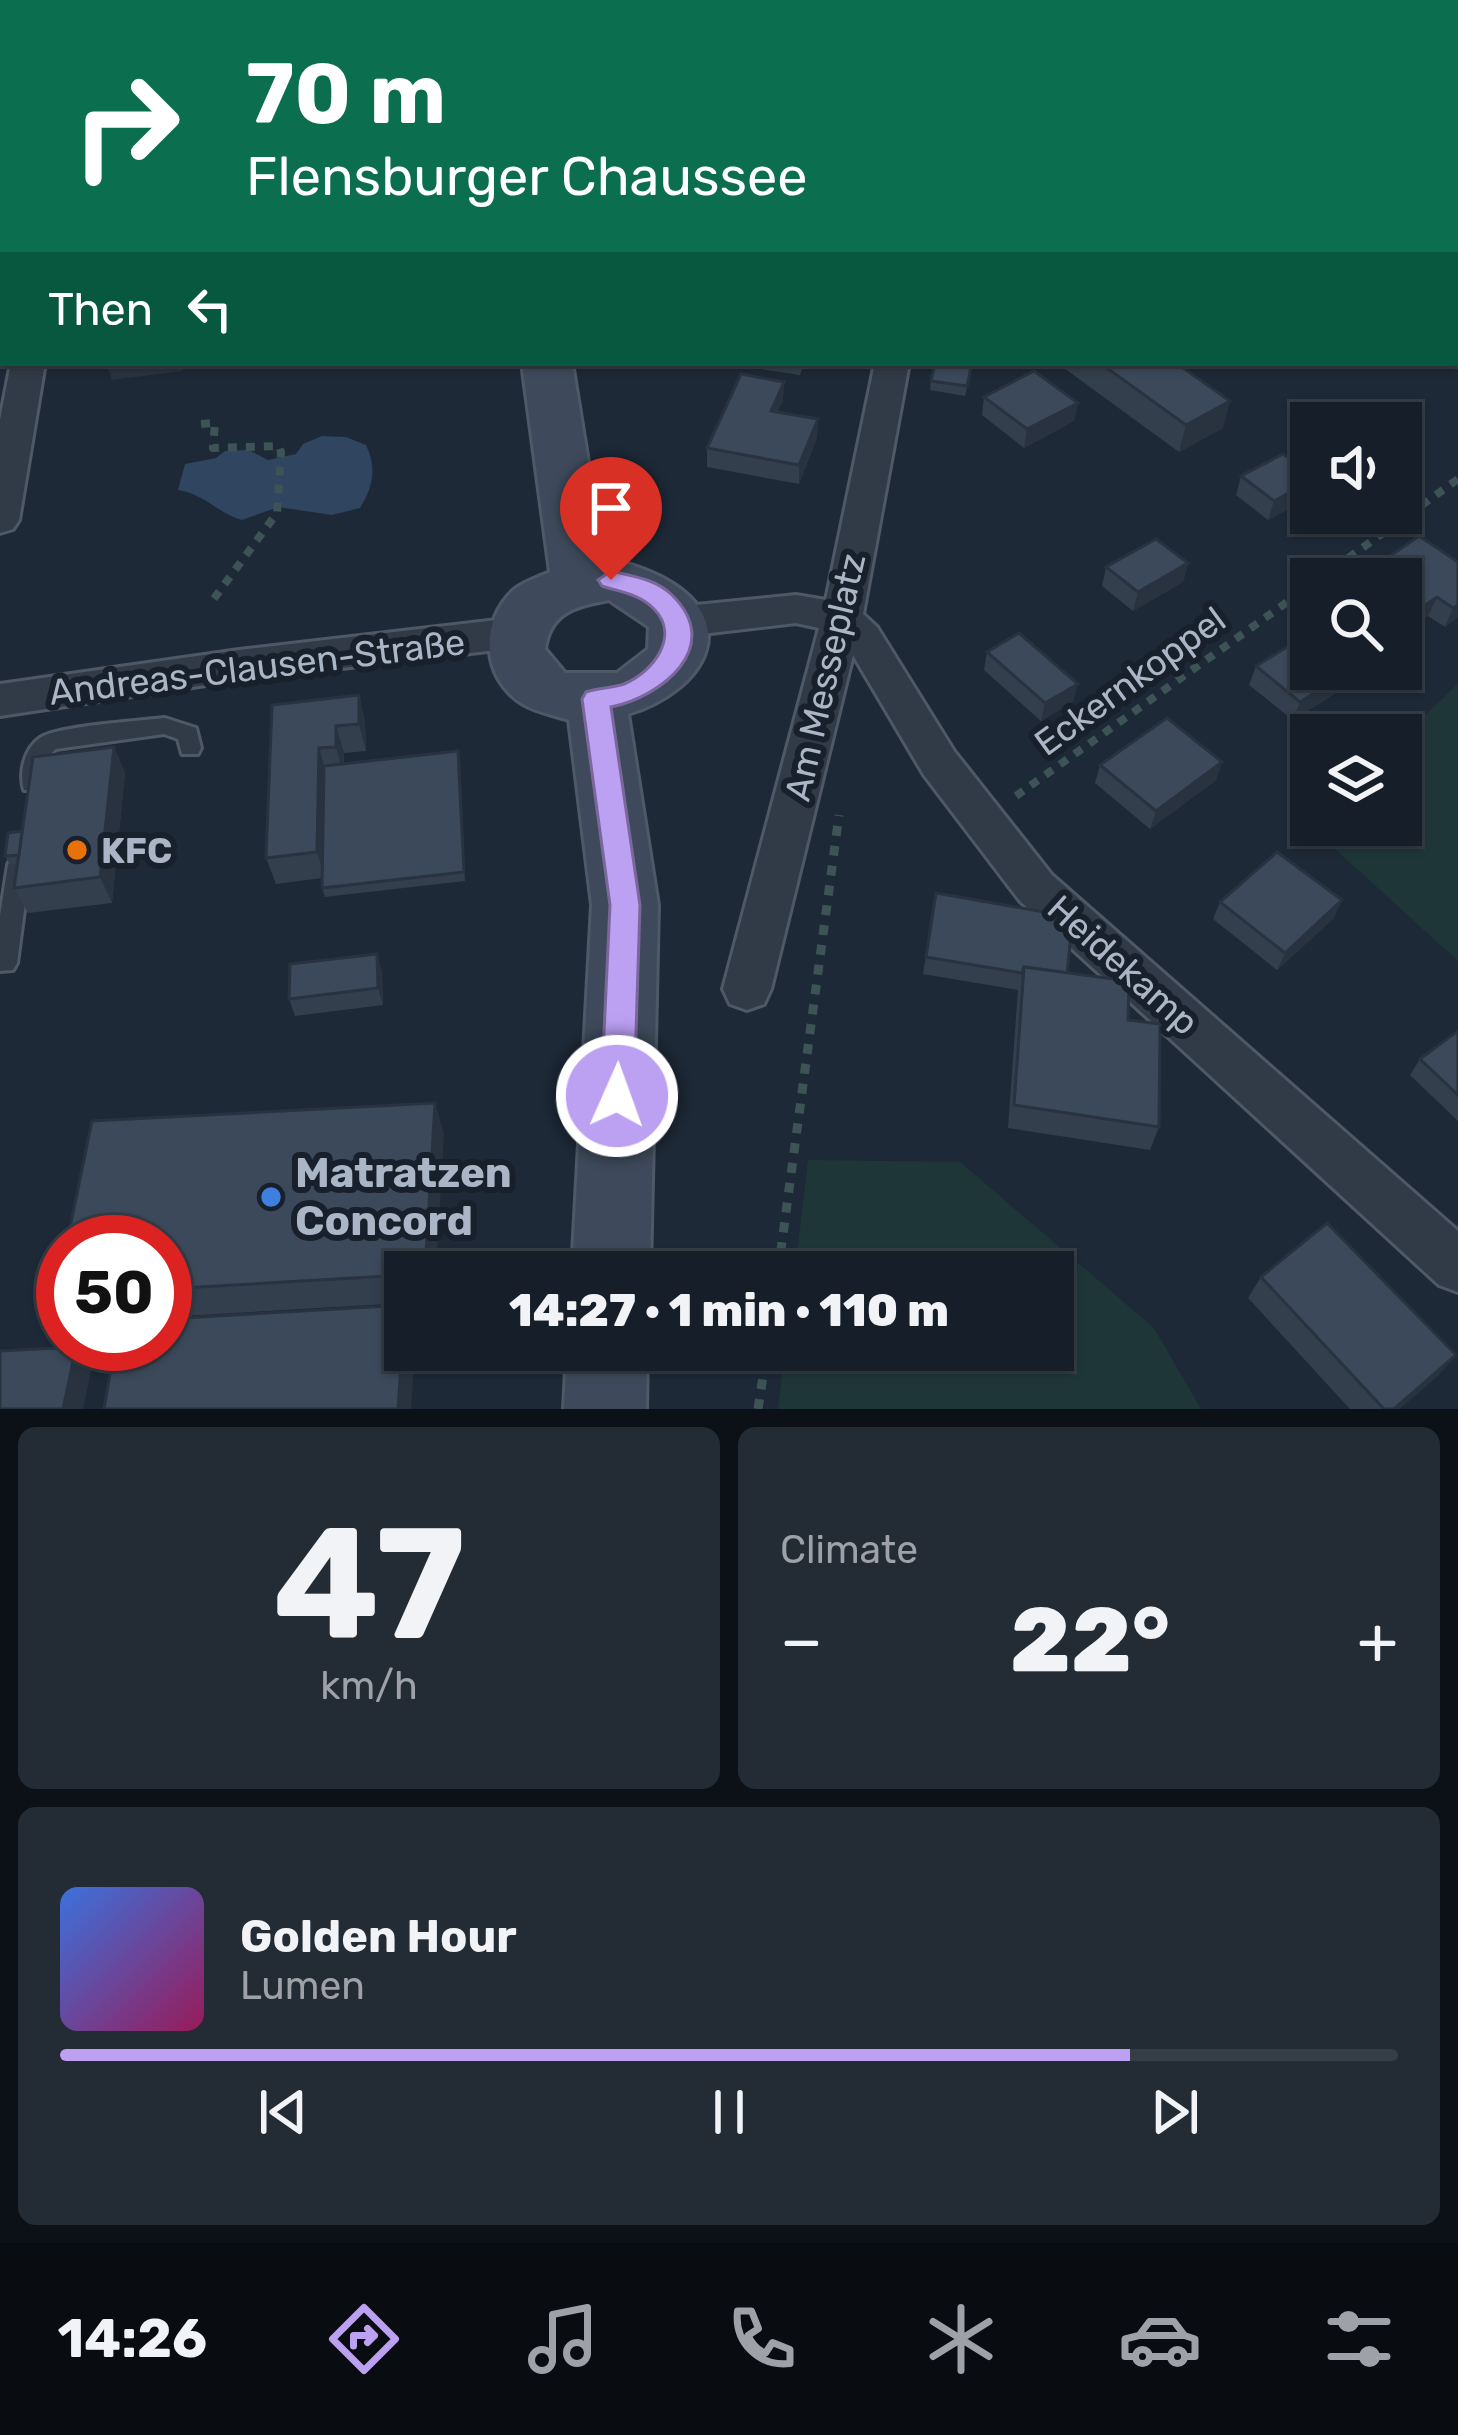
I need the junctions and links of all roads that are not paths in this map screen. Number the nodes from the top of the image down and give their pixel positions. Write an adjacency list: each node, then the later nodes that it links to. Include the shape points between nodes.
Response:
1 (27, 366): 4 (street)
2 (547, 366): 5 (main road)
3 (891, 366): 6 (street, Am Messeplatz)
4 (0, 520)
5 (579, 581): 7 (main road, via 640,587); 8 (main road, via 544,595)
6 (842, 618): 7 (street, via 796,610); 15 (street, Am Messeplatz); 17 (street, Heidekamp, via 863,637 981,822 1036,888)
7 (676, 622): 9 (main road, via 677,649 661,674 633,692)
8 (515, 633): 9 (main road, via 515,653 543,688); 10 (street, Andreas-Clausen-Straße)
9 (596, 699): 16 (main road, via 625,905)
10 (0, 700)
11 (190, 748): 12 (lane, via 188,734 165,726 50,742 37,754)
12 (30, 797)
13 (19, 864): 14 (lane)
14 (5, 963)
15 (747, 989)
16 (611, 1251)
17 (1458, 1266)
18 (607, 1371): 19 (main road)
19 (605, 1409)

